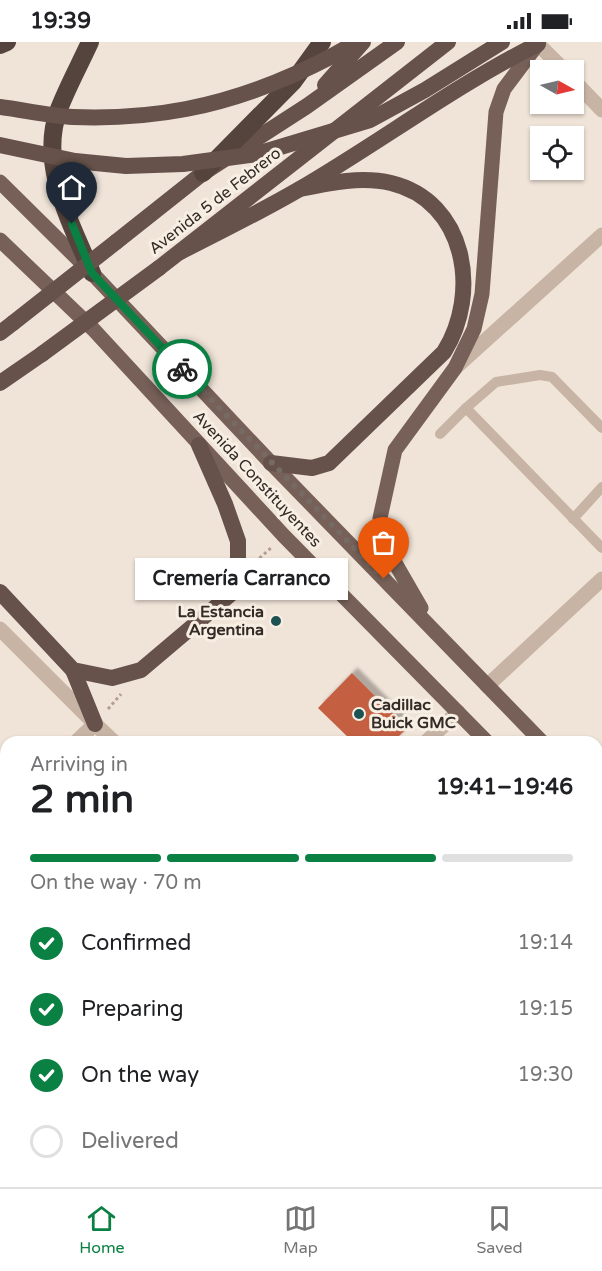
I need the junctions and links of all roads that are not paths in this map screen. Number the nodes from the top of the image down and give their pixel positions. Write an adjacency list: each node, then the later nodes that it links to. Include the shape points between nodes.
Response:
1 (7, 42): 10 (highway)
2 (90, 42): 23 (highway, via 58,110 52,137 60,196)
3 (322, 42): 17 (highway, via 293,82)
4 (356, 42): 14 (highway, bridge, via 335,56 265,88 208,106 140,117 71,117)
5 (363, 42): 13 (highway)
6 (397, 42): 13 (highway, Avenida 5 de Febrero)
7 (448, 42): 22 (highway, Avenida 5 de Febrero)
8 (502, 42): 16 (highway, bridge, via 369,120 257,154 183,164 126,166 75,161)
9 (538, 44): 11 (street); 19 (highway, via 497,65); 25 (main road, via 504,88 496,112 482,294 474,329)
10 (0, 45)
11 (554, 60)
12 (584, 91): 15 (street)
13 (307, 106): 17 (highway, Avenida 5 de Febrero)
14 (0, 107)
15 (602, 110)
16 (0, 145)
17 (203, 173): 24 (highway, Avenida 5 de Febrero, bridge)
18 (0, 182): 23 (main road, Avenida Constituyentes)
19 (300, 189): 22 (highway); 31 (highway, via 376,180 423,197 441,213 459,247 464,277 462,309 456,332 444,352 329,463 312,468)
20 (602, 235): 25 (street)
21 (1, 242): 30 (main road, Avenida Constituyentes, via 93,329)
22 (180, 252): 26 (highway, Avenida 5 de Febrero, bridge)
23 (92, 273): 31 (main road, Avenida Constituyentes)
24 (6, 328)
25 (455, 368): 38 (main road, via 395,450 380,518 387,549)
26 (2, 383)
27 (466, 408): 28 (lane, via 496,382 546,375); 29 (lane); 33 (lane)
28 (602, 428)
29 (440, 435)
30 (199, 445): 39 (highway, via 238,541 238,572 232,593 141,670 112,678); 41 (main road, Avenida Constituyentes)
31 (271, 463): 38 (main road, Avenida Constituyentes)
32 (602, 487): 33 (lane)
33 (573, 519): 34 (lane)
34 (602, 548)
35 (602, 579): 40 (street)
36 (0, 592): 39 (highway)
37 (0, 629): 42 (street)
38 (433, 629): 40 (main road, Avenida Constituyentes)
39 (74, 670): 42 (highway)
40 (488, 686): 47 (main road, Avenida Constituyentes)
41 (458, 712): 45 (street); 46 (main road, Avenida Constituyentes)
42 (95, 724): 43 (street); 44 (street)
43 (82, 736)
44 (108, 736)
45 (432, 736)
46 (481, 736)
47 (536, 736)

